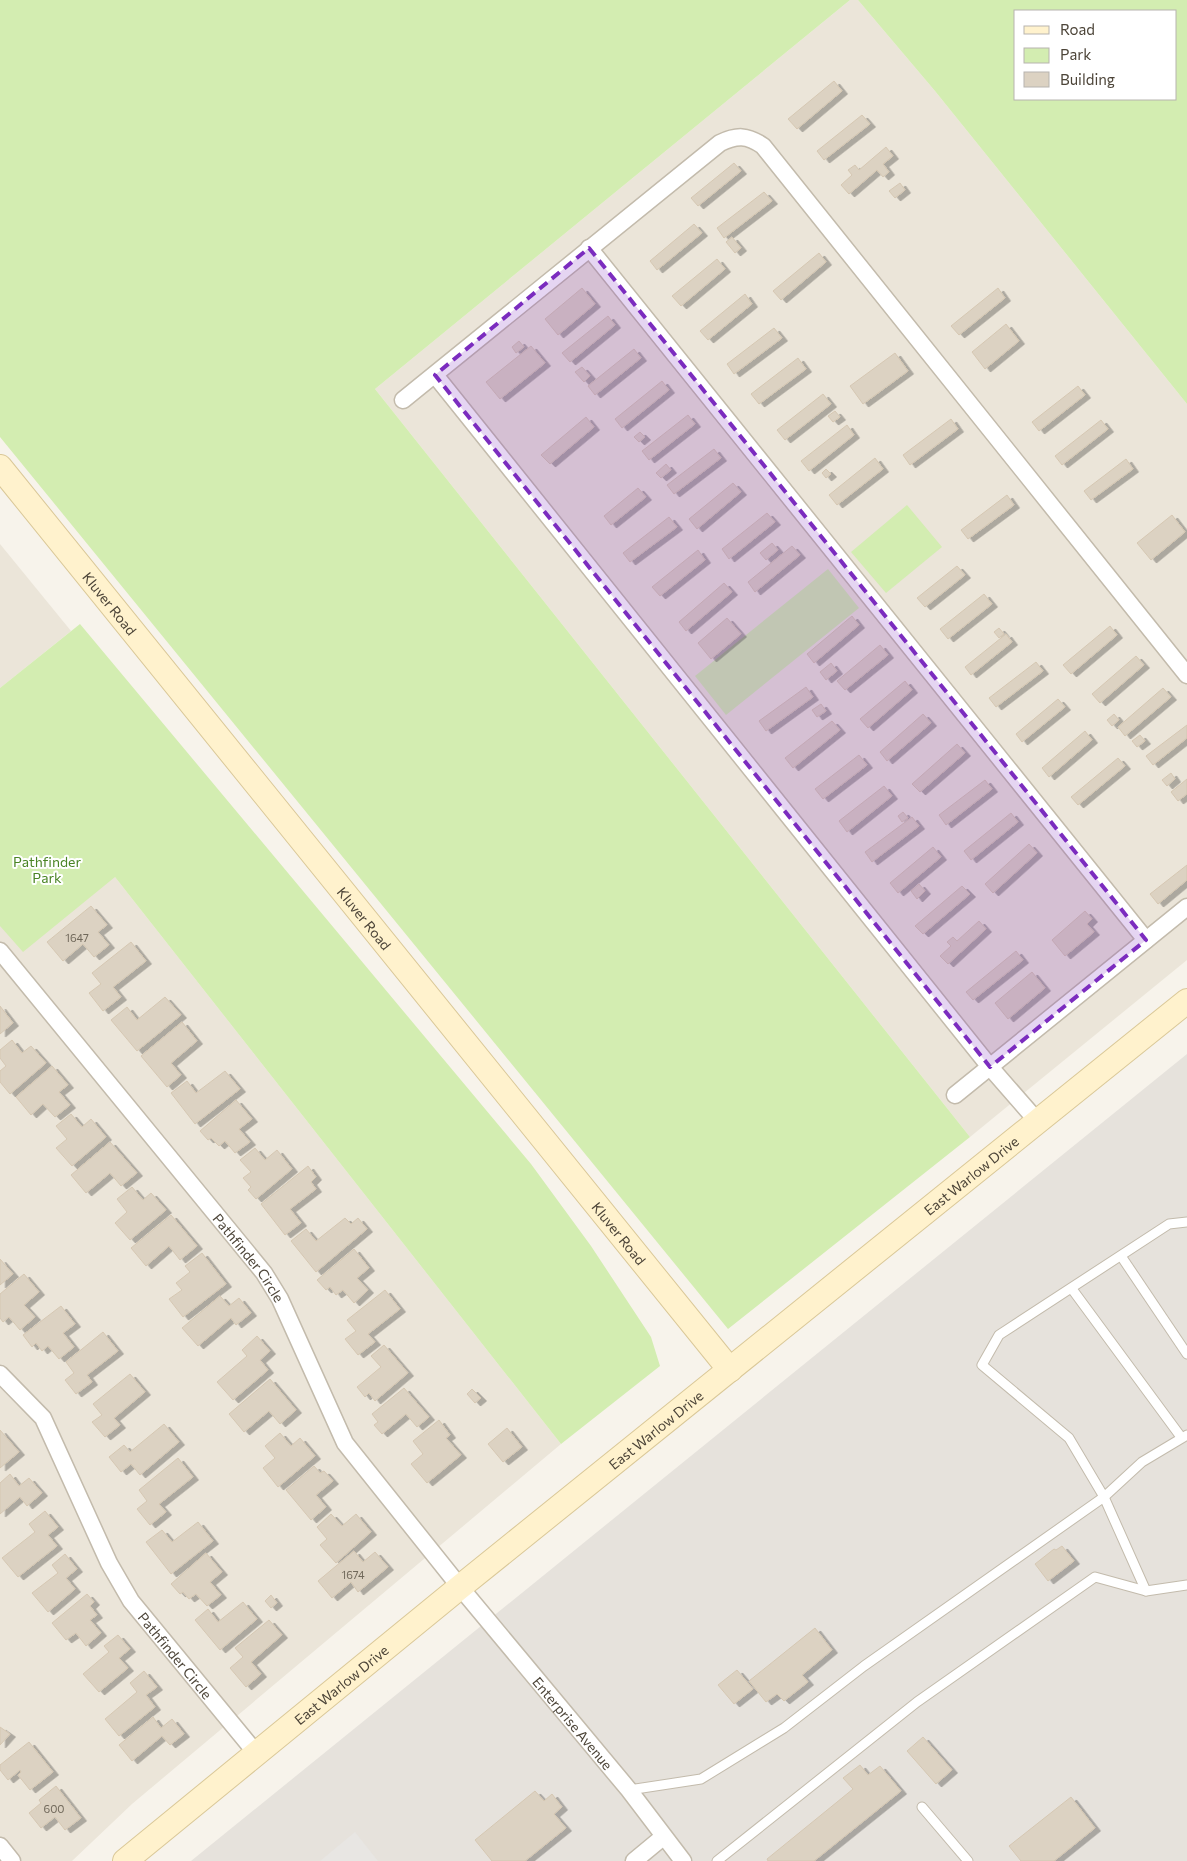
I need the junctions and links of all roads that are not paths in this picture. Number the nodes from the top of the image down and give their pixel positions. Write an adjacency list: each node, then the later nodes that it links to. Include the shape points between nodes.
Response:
1 (590, 248): 2 (street); 5 (street, via 720,143 734,137 750,137 763,146); 7 (street)
2 (435, 375): 3 (street); 10 (street)
3 (403, 400)
4 (0, 467): 17 (street, Kluver Road)
5 (1187, 675)
6 (1187, 907): 7 (street)
7 (1146, 940): 10 (street)
8 (0, 951): 22 (street, Pathfinder Circle, via 264,1272 280,1299 345,1443)
9 (1187, 1001): 12 (street, East Warlow Drive)
10 (990, 1067): 11 (street); 12 (street)
11 (956, 1095)
12 (1038, 1122): 17 (street, East Warlow Drive)
13 (1187, 1222): 14 (lane, via 1169,1224)
14 (1120, 1256): 15 (lane); 16 (lane)
15 (1072, 1289): 19 (lane); 20 (lane, via 999,1336 982,1365 1069,1438)
16 (1187, 1354)
17 (730, 1370): 22 (street, East Warlow Drive)
18 (0, 1374): 24 (street, Pathfinder Circle, via 43,1418 109,1563 132,1601)
19 (1184, 1436): 20 (lane, via 1142,1462)
20 (1104, 1496): 23 (lane); 25 (lane, via 864,1666 784,1728 701,1779)
21 (1187, 1584): 23 (lane)
22 (460, 1587): 24 (street, East Warlow Drive); 25 (street, Enterprise Avenue)
23 (1146, 1591): 33 (lane, via 1095,1577 917,1702)
24 (256, 1752): 30 (street, East Warlow Drive)
25 (629, 1790): 27 (street, Enterprise Avenue)
26 (922, 1807): 34 (lane)
27 (663, 1837): 31 (street); 32 (street, Enterprise Avenue)
28 (0, 1846): 29 (street)
29 (12, 1861)
30 (125, 1861)
31 (634, 1861)
32 (683, 1861)
33 (716, 1861)
34 (968, 1861)

